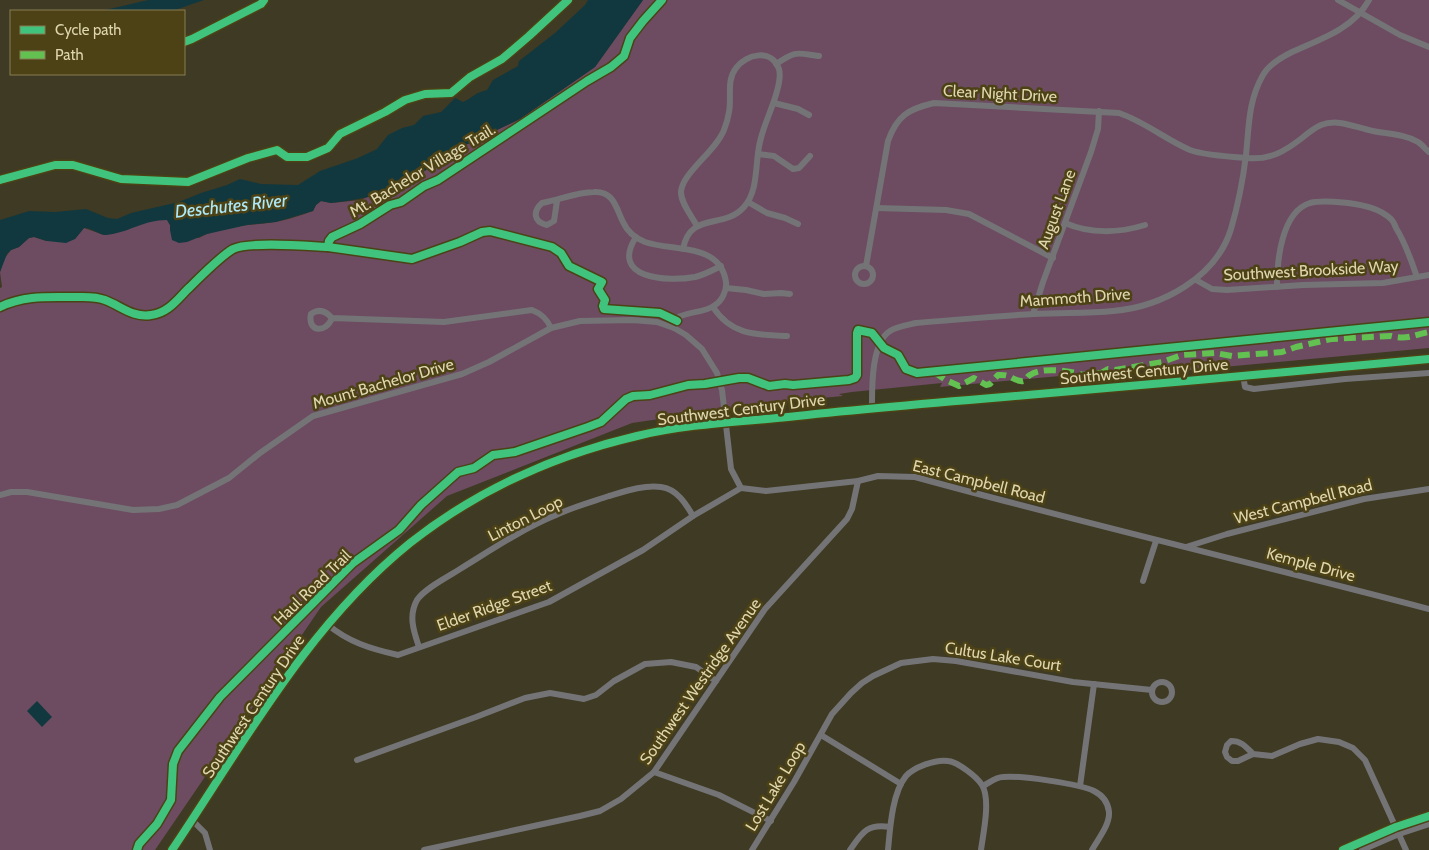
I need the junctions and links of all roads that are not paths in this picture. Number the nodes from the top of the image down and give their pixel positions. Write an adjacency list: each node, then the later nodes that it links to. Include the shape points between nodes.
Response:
1 (1338, 0): 3 (street)
2 (1369, 0): 3 (street, Mammoth Drive)
3 (1360, 13): 4 (street); 13 (street, Mammoth Drive, via 1345,27 1278,59 1264,72 1251,101)
4 (1429, 47)
5 (819, 56): 6 (street, via 795,53)
6 (776, 64): 7 (street, via 780,76); 20 (street, via 764,55 755,55 743,60 733,72 724,131 712,151 691,171 681,191)
7 (774, 103): 9 (street); 11 (street)
8 (1099, 112): 13 (street, Clear Night Drive, via 1134,118 1192,151); 16 (street, Clear Night Drive, via 946,103 908,112 898,120 888,141); 17 (street, August Lane, via 1098,129)
9 (809, 115)
10 (1429, 152): 13 (street, Clear Night Drive, via 1418,142 1402,136 1346,123 1330,123 1320,125 1284,152)
11 (758, 154): 12 (street, via 774,156 793,169 799,168); 15 (street, via 753,192)
12 (810, 156)
13 (1246, 158): 28 (street, Mammoth Drive, via 1240,196 1223,250)
14 (557, 200): 21 (street, via 583,192 605,194 611,197 625,226)
15 (748, 202): 18 (street); 20 (street, via 731,218)
16 (877, 208): 23 (street, via 969,214); 25 (street, Clear Night Drive)
17 (1066, 223): 19 (street, via 1097,231 1126,230); 23 (street, August Lane)
18 (798, 224)
19 (1145, 225)
20 (697, 226): 22 (street, via 685,238)
21 (636, 237): 22 (street, via 654,245); 24 (street, via 630,250 630,260 637,271 649,277 696,277)
22 (683, 248): 24 (street, via 702,253)
23 (1053, 258): 33 (street, August Lane)
24 (721, 266): 30 (street)
25 (866, 266)
26 (1429, 275): 27 (street, Southwest Brookside Way)
27 (1417, 277): 29 (street, Southwest Brookside Way, via 1383,283); 29 (street, via 1407,246 1391,219 1367,206 1310,203 1295,213 1287,227 1277,266)
28 (1196, 280): 29 (street, Southwest Brookside Way, via 1212,289); 33 (street, Mammoth Drive, via 1140,307)
29 (1277, 287)
30 (726, 288): 31 (street); 32 (street)
31 (790, 294)
32 (713, 307): 36 (street, via 679,317); 37 (street, via 726,324 737,330)
33 (1033, 314): 41 (street, Mammoth Drive, via 916,323 888,332 880,343 873,373)
34 (332, 318): 35 (street, via 444,322 532,310 548,320)
35 (551, 328): 36 (street, Mount Bachelor Drive, via 580,320 623,320 657,322); 46 (street, Mount Bachelor Drive, via 462,374 313,416 229,478 177,505 133,510 27,492)
36 (674, 328): 42 (street, Mount Bachelor Drive, via 702,349 717,373)
37 (786, 336)
38 (1429, 359): 40 (main road, Southwest Century Drive)
39 (1429, 372): 40 (street, via 1254,389 1245,387)
40 (1243, 375): 41 (main road, Southwest Century Drive)
41 (872, 408): 42 (main road, Southwest Century Drive)
42 (725, 423): 44 (street, via 731,469); 52 (main road, Southwest Century Drive, via 640,435 602,445 506,482 442,519 411,542 360,587)
43 (858, 481): 44 (street, East Campbell Road, via 766,491); 48 (street, East Campbell Road, via 878,476 915,477); 54 (street, Southwest Westridge Avenue, via 847,519 766,609)
44 (741, 488): 47 (street, Elder Ridge Street)
45 (1429, 489): 49 (street, West Campbell Road, via 1364,499)
46 (0, 495)
47 (693, 516): 53 (street, Elder Ridge Street, via 643,550 549,602); 53 (street, Linton Loop, via 675,492 664,487 646,486 555,515 472,562 432,587 418,600 411,617)
48 (1156, 541): 49 (street, East Campbell Road); 50 (street)
49 (1185, 547): 51 (street, Kemple Drive)
50 (1143, 581)
51 (1429, 609)
52 (327, 624): 53 (street, Elder Ridge Street, via 355,643 374,650 398,655); 64 (main road, Southwest Century Drive, via 290,673)
53 (419, 647)
54 (716, 680): 59 (street, via 688,665 671,662 644,664 590,697 584,699 550,693 525,698); 60 (street, Southwest Westridge Avenue)
55 (1094, 684): 56 (street, Cultus Lake Court); 57 (street, Cultus Lake Court, via 933,658 901,663 873,676 850,693 832,714); 63 (street)
56 (1152, 690)
57 (821, 735): 61 (street); 65 (street, Lost Lake Loop)
58 (1253, 754): 68 (street, via 1272,756 1318,739 1352,748 1365,760)
59 (357, 760)
60 (654, 772): 65 (street, via 719,795); 71 (street, Southwest Westridge Avenue, via 621,799 600,811)
61 (902, 784): 62 (street, via 913,770 929,763 948,761 963,767); 67 (street)
62 (982, 786): 63 (street, via 1001,776); 75 (street, via 985,820)
63 (1080, 786): 76 (street, via 1103,797 1109,814 1108,823)
64 (192, 820): 69 (main road, Southwest Century Drive); 70 (street, via 204,833)
65 (771, 821): 72 (street, Lost Lake Loop)
66 (1429, 824): 68 (street)
67 (890, 827): 73 (street, via 868,828); 74 (street)
68 (1399, 834): 77 (street); 78 (street)
69 (172, 850)
70 (210, 850)
71 (424, 850)
72 (752, 850)
73 (850, 850)
74 (888, 850)
75 (981, 850)
76 (1092, 850)
77 (1362, 850)
78 (1406, 850)

